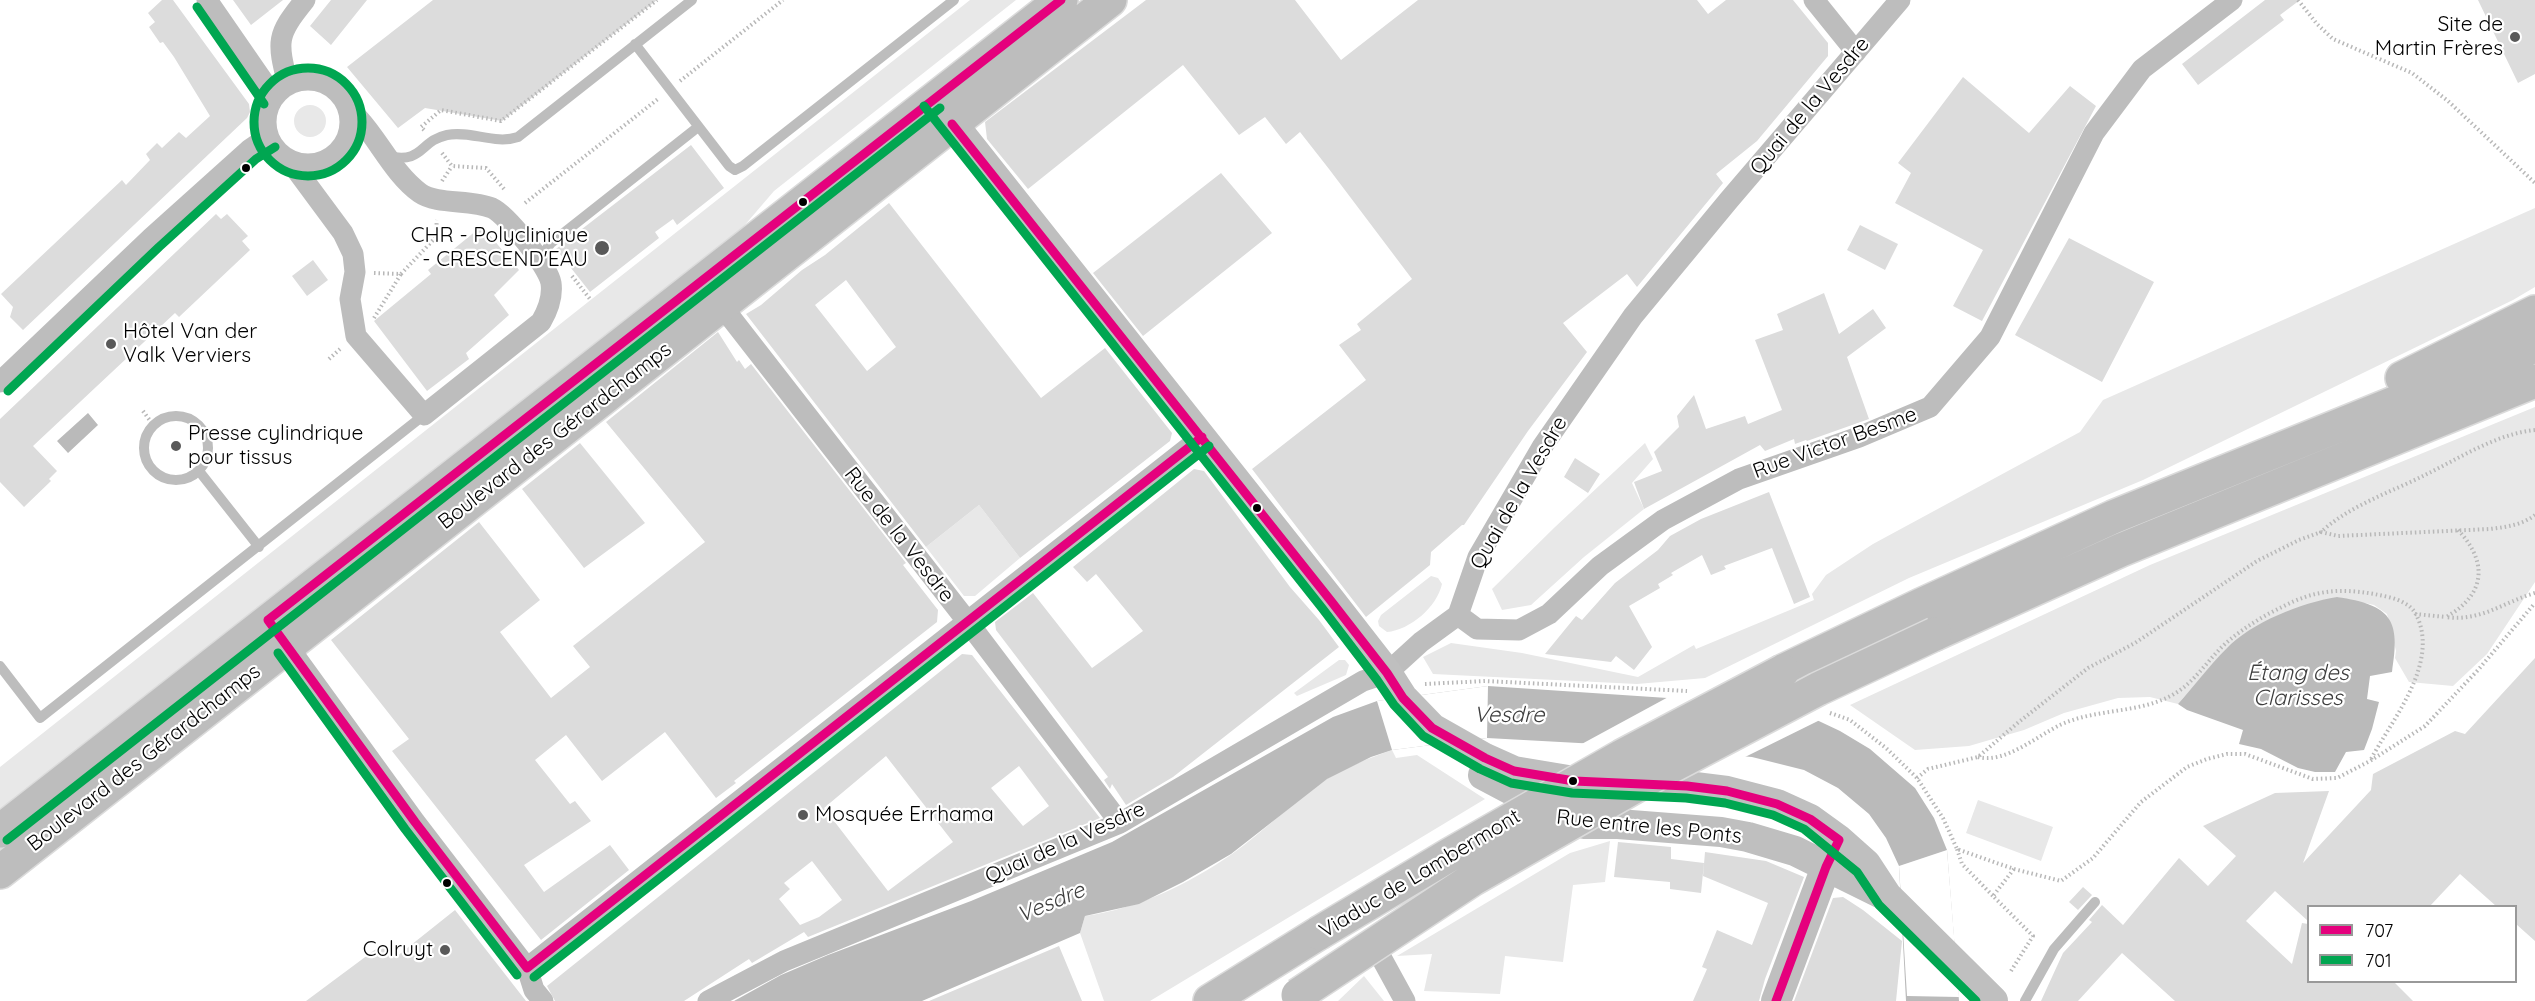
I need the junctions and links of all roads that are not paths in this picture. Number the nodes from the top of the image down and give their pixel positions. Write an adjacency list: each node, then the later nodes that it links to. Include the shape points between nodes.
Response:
1 (207, 0): 12 (street)
2 (305, 0): 12 (street, via 281,37)
3 (692, 0): 10 (lane)
4 (954, 0): 15 (lane, via 738,169 729,166)
5 (1061, 0): 13 (highway, Boulevard des Gérardchamps)
6 (1110, 0): 13 (highway, Boulevard des Gérardchamps)
7 (1814, 0): 11 (street)
8 (1900, 0): 11 (street, Quai de la Vesdre)
9 (2232, 0): 30 (street, Rue Victor Besme, via 2142,69 2094,133 1990,338 1930,407 1859,437 1739,479 1663,520 1600,566 1549,614 1519,630 1477,629)
10 (635, 44): 15 (lane); 17 (lane, via 524,134 507,140 449,135 433,141 413,157)
11 (1856, 52): 30 (street, Quai de la Vesdre, via 1633,316 1557,424 1478,557)
12 (281, 91): 14 (street, via 305,80 327,84 346,102); 16 (street, via 266,117)
13 (943, 112): 20 (highway, Boulevard des Gérardchamps); 26 (street, Rue entre les Ponts); 31 (highway, Boulevard des Gérardchamps)
14 (350, 114): 17 (street, via 359,118); 18 (street, via 348,138 334,156 312,165)
15 (698, 127): 19 (lane, via 551,243)
16 (268, 137): 18 (street); 24 (street, via 200,193)
17 (387, 156): 19 (street, via 423,195 494,209 506,218)
18 (289, 160): 25 (street, via 343,233 352,254 355,272 350,299 356,336)
19 (538, 260): 25 (street, via 551,281 552,291 541,322)
20 (721, 305): 32 (street, Rue de la Vesdre); 33 (highway, Boulevard des Gérardchamps)
21 (2535, 312): 27 (highway)
22 (2535, 346): 27 (highway)
23 (2535, 381): 46 (highway, Viaduc de Lambermont, bridge, via 2121,550 1818,689 1654,775 1473,879)
24 (0, 382)
25 (424, 415): 29 (lane)
26 (1202, 437): 32 (street); 35 (street, Rue entre les Ponts)
27 (2230, 469): 49 (highway, Viaduc de Lambermont, bridge, via 2113,517 1783,671 1622,756 1451,854)
28 (199, 471): 28 (lane, via 170,480 152,470 144,450 154,426 168,417 179,416 197,424 208,450); 29 (lane)
29 (260, 547): 34 (lane, via 40,718)
30 (1458, 615): 35 (street, Quai de la Vesdre)
31 (268, 620): 33 (street); 38 (highway, Boulevard des Gérardchamps)
32 (967, 621): 37 (street, Rue de la Vesdre); 45 (street)
33 (288, 646): 41 (highway, Boulevard des Gérardchamps); 45 (street)
34 (0, 666)
35 (1387, 673): 36 (street, Rue entre les Ponts, via 1403,698); 37 (street, Quai de la Vesdre, via 1323,703)
36 (1442, 738): 39 (street, Rue entre les Ponts, via 1524,773 1574,782 1727,791 1777,804 1810,819); 40 (street, Rue entre les Ponts, via 1470,768 1518,793 1543,816 1585,824 1721,832 1795,850)
37 (1120, 823): 48 (street, Quai de la Vesdre, via 784,961)
38 (0, 831)
39 (1839, 840): 40 (street); 43 (street, Rue entre les Ponts, via 1866,864)
40 (1826, 867): 43 (street, Rue entre les Ponts); 51 (street)
41 (0, 872)
42 (2096, 902): 53 (lane, via 2054,949)
43 (1894, 904): 52 (street, Rue entre les Ponts)
44 (1382, 959): 50 (street)
45 (527, 968): 47 (street, via 534,990)
46 (1293, 998)
47 (543, 1001)
48 (708, 1001)
49 (1210, 1001)
50 (1405, 1001)
51 (1776, 1001)
52 (1993, 1001)
53 (2025, 1001)

